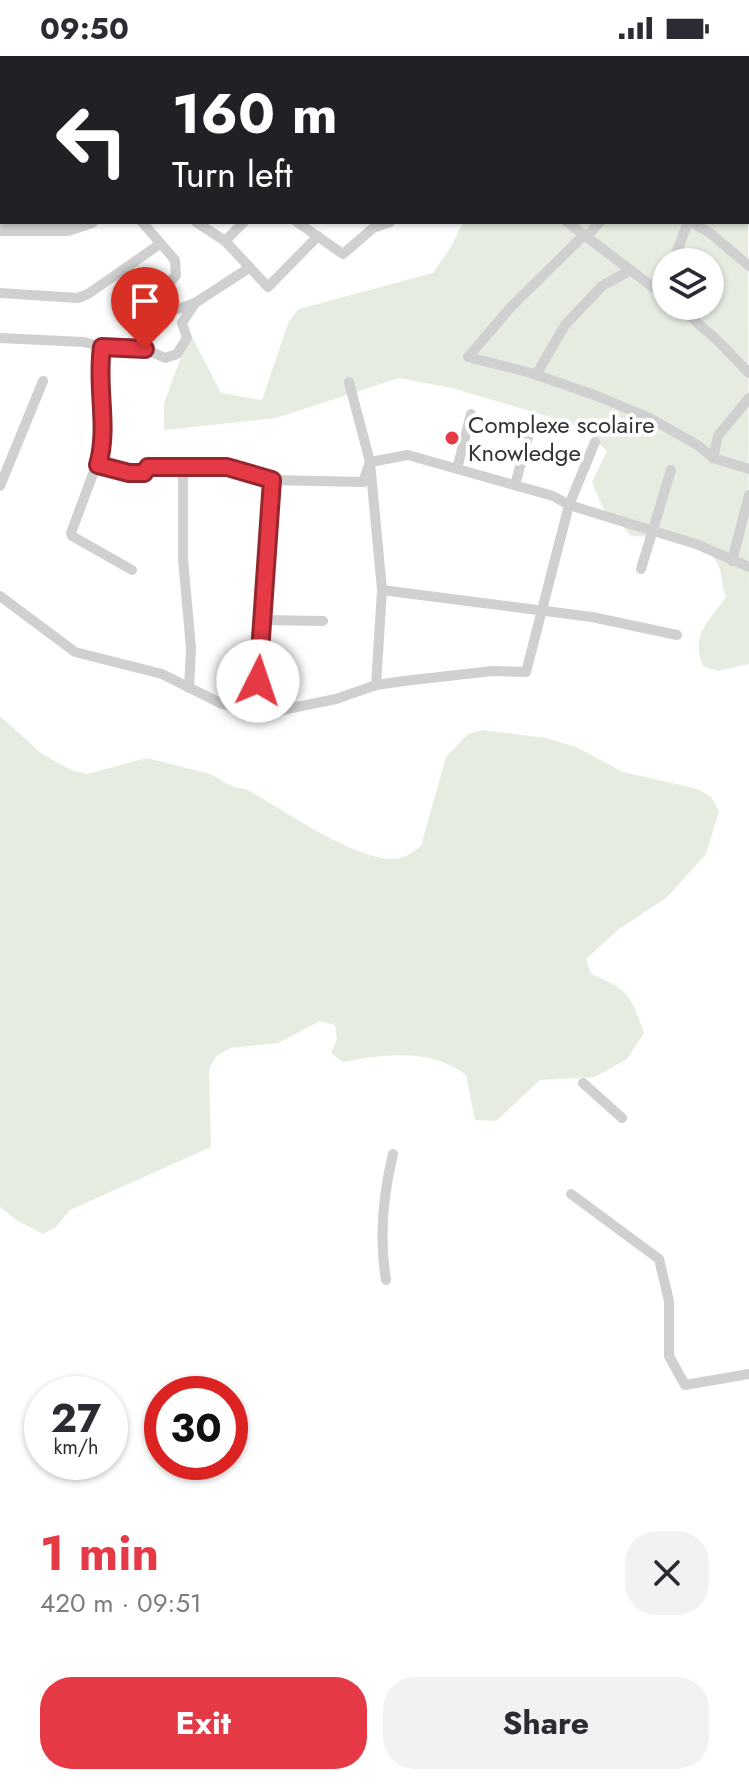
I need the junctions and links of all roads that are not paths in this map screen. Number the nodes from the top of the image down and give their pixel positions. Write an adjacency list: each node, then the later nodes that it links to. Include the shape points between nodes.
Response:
1 (86, 224): 11 (street, via 68,230)
2 (144, 224): 15 (street)
3 (199, 224): 14 (street)
4 (242, 224): 14 (street)
5 (300, 224): 12 (street)
6 (384, 224): 12 (street, via 343,254)
7 (570, 224): 13 (street)
8 (598, 224): 13 (street)
9 (688, 224): 16 (street)
10 (693, 224): 17 (street)
11 (0, 230)
12 (318, 236): 18 (street, via 268,287)
13 (585, 236): 19 (street); 27 (street, via 468,357)
14 (225, 241): 18 (street)
15 (160, 244): 21 (street, via 78,298); 22 (street, via 175,260 176,275 162,292 163,310)
16 (679, 248)
17 (749, 266)
18 (249, 268): 22 (street)
19 (631, 270): 20 (street); 27 (street, via 602,286 565,325)
20 (652, 286)
21 (0, 293)
22 (195, 303): 25 (street, via 182,323 187,338 177,354 165,358 145,349)
23 (694, 320): 26 (street)
24 (0, 338): 25 (street)
25 (102, 347): 36 (street, via 104,425)
26 (749, 373)
27 (536, 375): 34 (street, via 650,418)
28 (43, 381): 41 (street)
29 (349, 382): 35 (street)
30 (749, 398): 34 (street, via 718,436)
31 (471, 414): 38 (street)
32 (531, 426): 43 (street)
33 (595, 442): 46 (street)
34 (713, 458): 39 (street)
35 (370, 462): 38 (street, via 408,455); 42 (street, via 363,482); 52 (street)
36 (98, 465): 37 (street, via 129,473); 51 (street, via 71,533)
37 (183, 467): 42 (street, via 227,467); 59 (street)
38 (457, 469): 43 (street)
39 (749, 469)
40 (671, 470): 47 (street)
41 (2, 472): 44 (street)
42 (272, 480): 55 (street)
43 (515, 485): 46 (street)
44 (0, 486)
45 (749, 495): 48 (street)
46 (569, 505): 47 (street); 54 (street)
47 (654, 532): 48 (street); 50 (street)
48 (732, 561): 49 (street)
49 (749, 567)
50 (641, 569)
51 (132, 570)
52 (382, 590): 54 (street); 58 (street)
53 (0, 596): 59 (street, via 75,652 162,674)
54 (542, 610): 57 (street); 58 (street, via 526,672)
55 (262, 620): 56 (street); 60 (street)
56 (323, 621)
57 (677, 635)
58 (376, 685): 60 (street, via 336,699)
59 (189, 688): 60 (street, via 222,704)
60 (256, 711)
61 (583, 1083): 62 (street)
62 (622, 1118)
63 (393, 1154): 65 (street, via 384,1191 381,1252)
64 (571, 1194): 66 (street, via 659,1259 669,1301 669,1356 685,1385)
65 (386, 1280)
66 (749, 1374)

